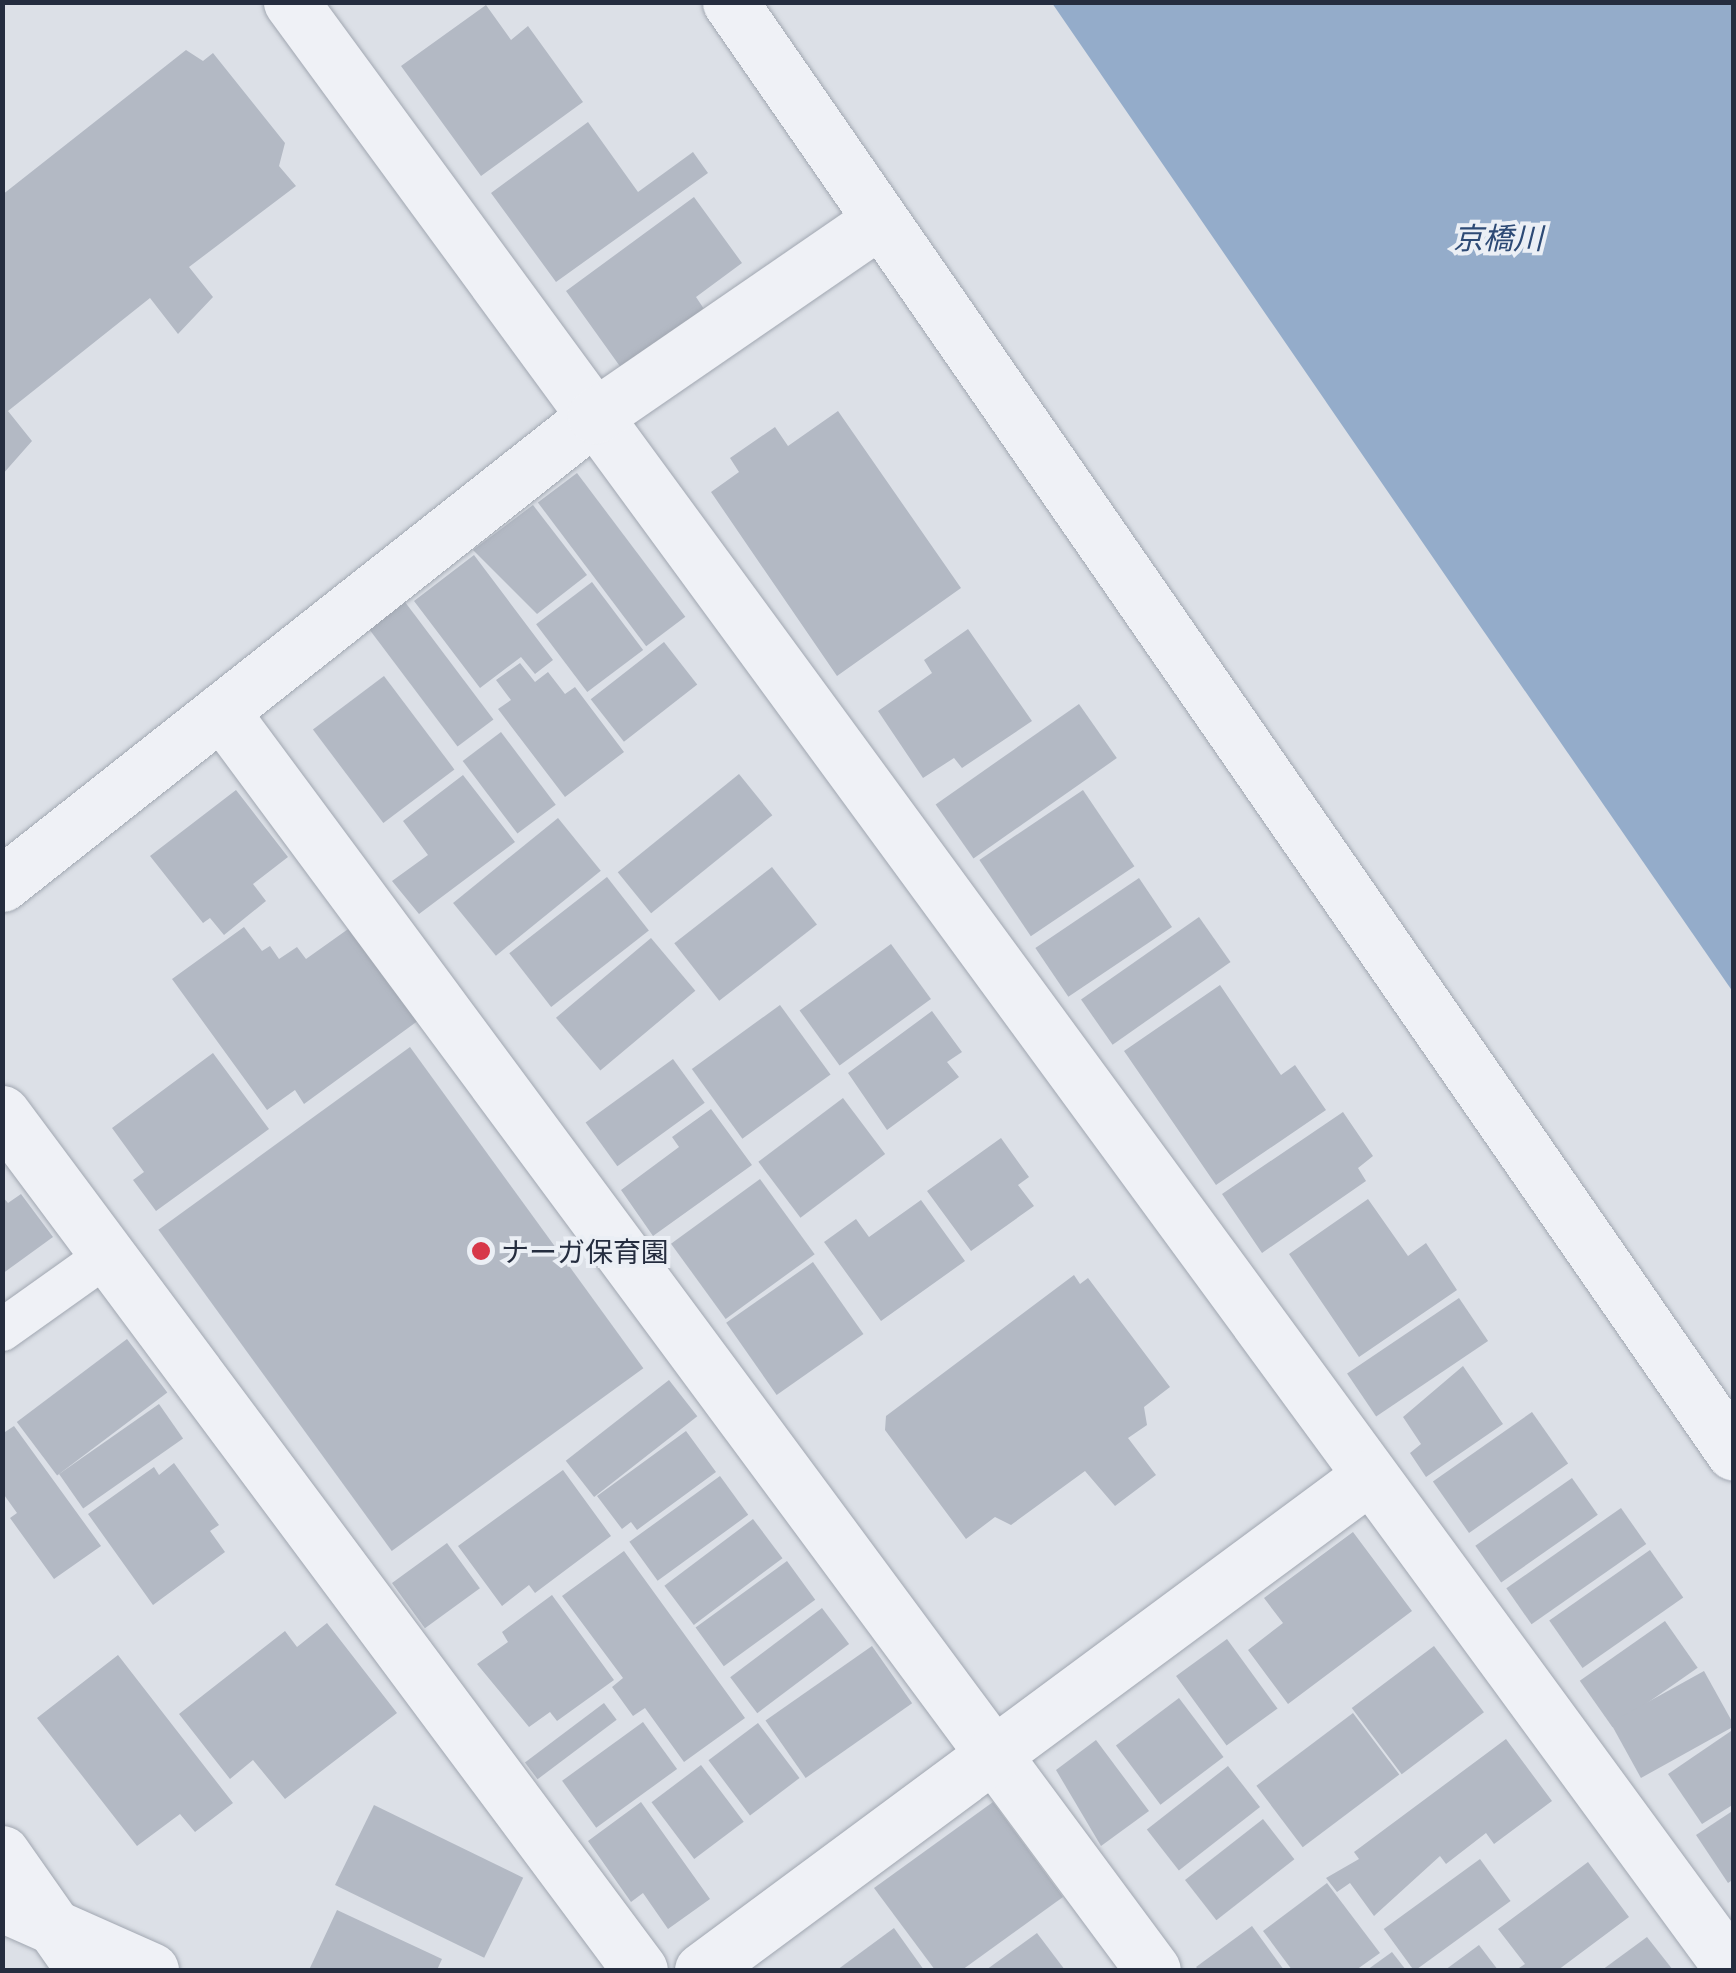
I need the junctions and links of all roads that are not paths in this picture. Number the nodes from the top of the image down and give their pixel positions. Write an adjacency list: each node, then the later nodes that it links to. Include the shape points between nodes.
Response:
1 (291, 2): 4 (street)
2 (730, 2): 3 (street)
3 (880, 220): 4 (street); 10 (street)
4 (595, 416): 5 (street); 11 (street)
5 (221, 712): 6 (street); 12 (street)
6 (2, 884)
7 (2, 1113): 8 (street)
8 (108, 1254): 9 (lane); 17 (street)
9 (2, 1330)
10 (1734, 1453)
11 (1367, 1478): 12 (street); 20 (street)
12 (991, 1756): 18 (street); 19 (street)
13 (2, 1853): 15 (street)
14 (2, 1904): 15 (street)
15 (74, 1953): 16 (street)
16 (151, 1970)
17 (640, 1970)
18 (702, 1970)
19 (1153, 1970)
20 (1733, 1970)

